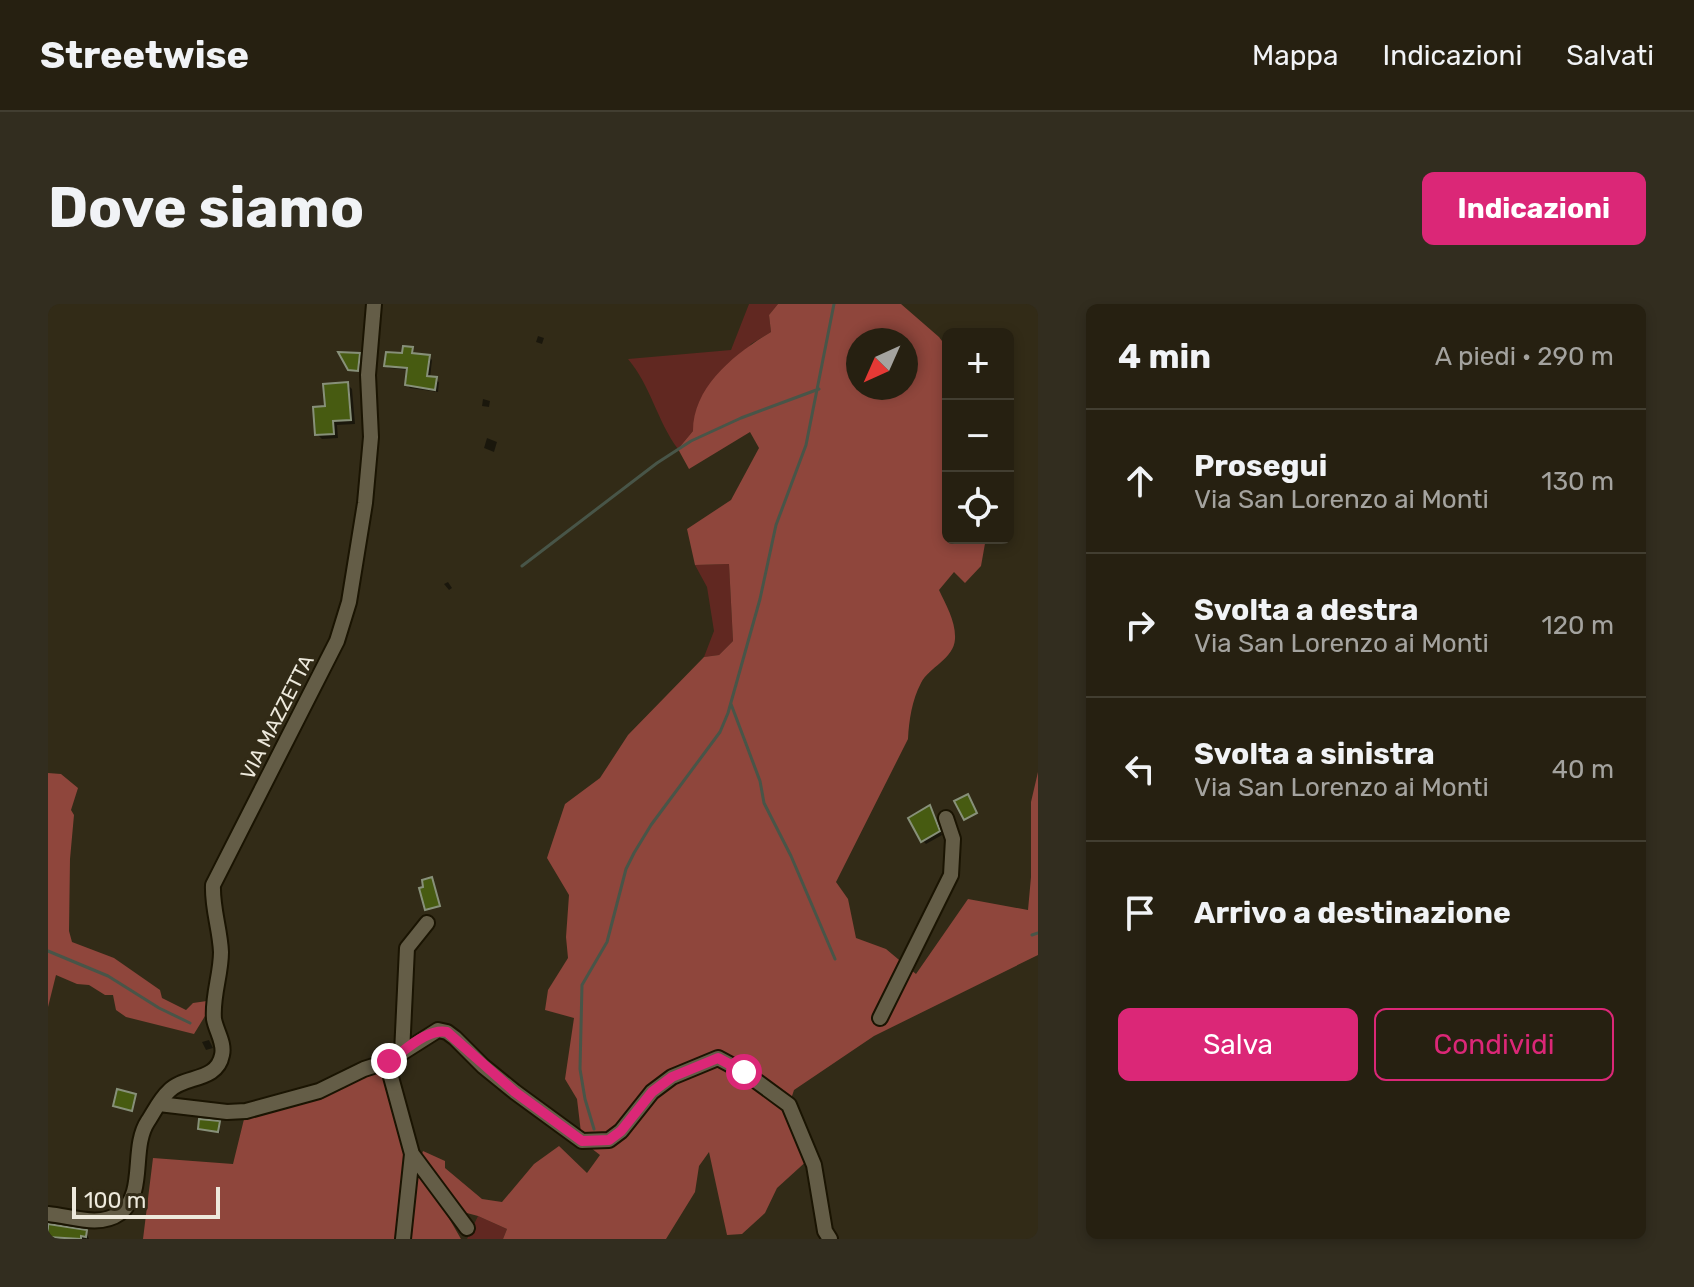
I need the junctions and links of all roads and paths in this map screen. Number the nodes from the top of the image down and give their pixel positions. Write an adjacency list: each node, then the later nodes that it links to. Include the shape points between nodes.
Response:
1 (374, 304): 6 (street, VIA MAZZETTA, via 368,375 370,452 349,602 337,641 213,885 221,952 215,1022 222,1056 207,1075 169,1090)
2 (946, 818): 4 (street, via 953,839 951,875)
3 (427, 923): 5 (street, via 407,948)
4 (880, 1018)
5 (396, 1057): 6 (street, via 319,1091 246,1111); 7 (street, via 391,1077); 11 (street, via 438,1030 447,1032 582,1141 609,1140 652,1092 672,1077 718,1058 789,1105 814,1165)
6 (159, 1104): 8 (street, via 143,1128 135,1186 119,1213 88,1220)
7 (412, 1154): 9 (street); 10 (street)
8 (48, 1214)
9 (467, 1228)
10 (403, 1239)
11 (830, 1239)

